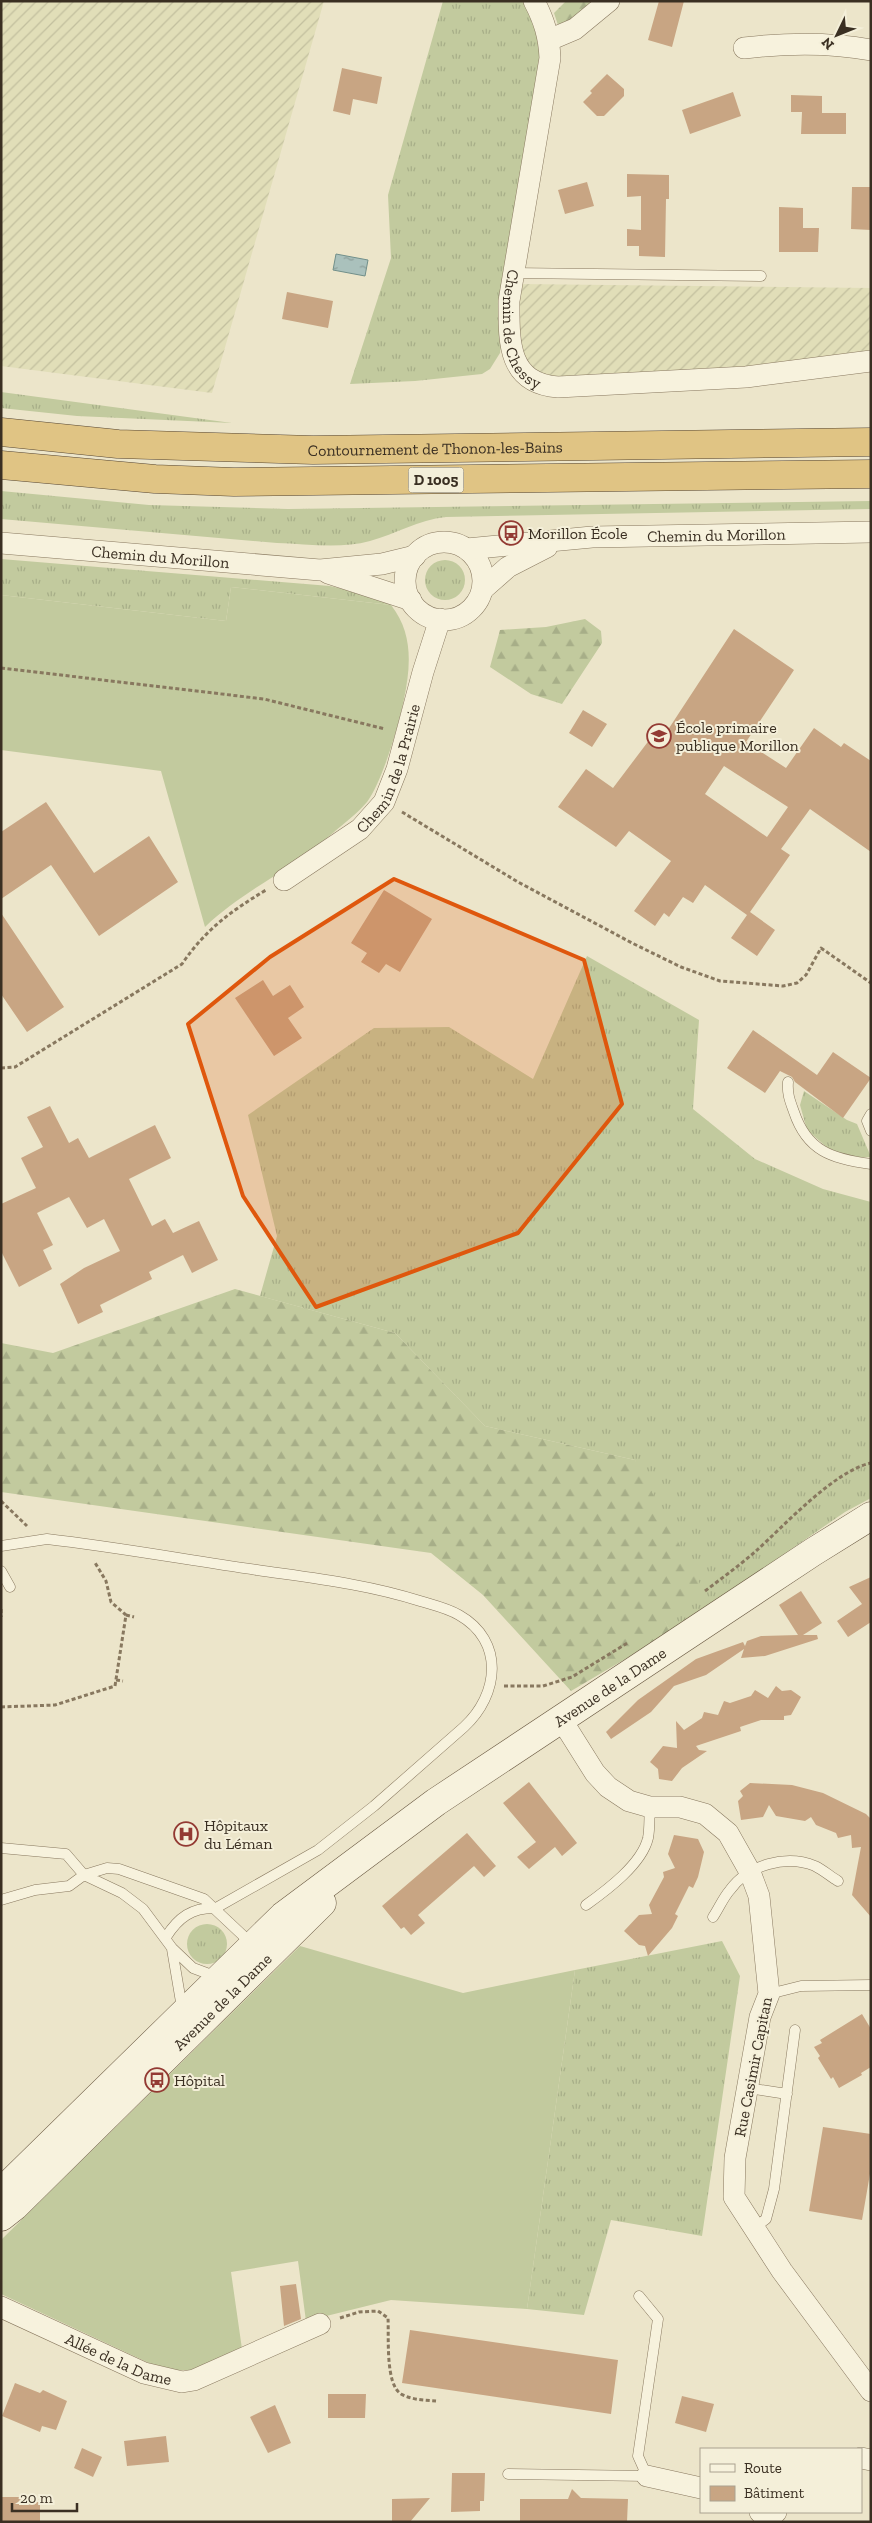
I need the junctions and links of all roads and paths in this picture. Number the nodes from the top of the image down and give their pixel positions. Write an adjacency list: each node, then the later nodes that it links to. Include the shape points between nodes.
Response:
1 (534, 1): 3 (street, Chemin de Chessy, via 544,20)
2 (609, 1): 3 (street, via 574,29)
3 (549, 40): 6 (street, Chemin de Chessy, via 547,76)
4 (744, 48): 5 (street, via 815,44)
5 (871, 50)
6 (512, 273): 7 (lane); 8 (street, Chemin de Chessy, via 509,328 514,358 527,376 547,386 746,377)
7 (760, 276)
8 (871, 361)
9 (1, 432): 10 (highway, Contournement de Thonon-les-Bains / D 1005, via 118,444 313,450)
10 (871, 442)
11 (1, 465): 12 (highway, Contournement de Thonon-les-Bains / D 1005, via 125,477 234,482)
12 (871, 474)
13 (871, 532): 14 (street, Chemin du Morillon)
14 (563, 540): 16 (street, Chemin du Morillon); 19 (street, Chemin du Morillon, via 515,562)
15 (1, 543): 18 (street, Chemin du Morillon)
16 (466, 549): 17 (street, via 451,542 439,542 423,548); 19 (street, via 481,567)
17 (414, 556): 18 (street, Chemin du Morillon, via 382,564); 20 (street, via 406,577 406,589)
18 (320, 570): 20 (street, Chemin du Morillon)
19 (483, 589): 21 (street, via 467,612)
20 (411, 600): 21 (street, via 423,613)
21 (440, 619): 23 (street, Chemin de la Prairie)
22 (1, 668): 23 (path, via 264,699)
23 (406, 735): 24 (street, Chemin de la Prairie)
24 (384, 802): 25 (street, Chemin de la Prairie, via 360,829); 26 (path, via 518,882 681,968 720,981 783,986 802,979 821,948)
25 (284, 880): 27 (path, via 216,923 182,964 15,1067)
26 (871, 983)
27 (1, 1068)
28 (788, 1082): 31 (lane, via 787,1095 798,1127 813,1144 831,1157)
29 (871, 1114): 30 (lane, via 867,1121)
30 (871, 1131)
31 (871, 1164)
32 (871, 1463): 40 (path, via 839,1478)
33 (1, 1501): 35 (path, via 23,1523)
34 (871, 1516): 50 (main road, Avenue de la Dame)
35 (47, 1539): 36 (lane); 37 (lane)
36 (84, 1543): 42 (path, via 106,1581 111,1602); 48 (lane, via 368,1587 443,1608 465,1619 483,1639 490,1658)
37 (1, 1546)
38 (1, 1571): 39 (lane)
39 (10, 1586)
40 (700, 1596)
41 (1, 1609): 43 (path)
42 (126, 1615): 44 (path); 46 (path)
43 (1, 1616)
44 (134, 1617)
45 (637, 1637): 48 (path, via 572,1677 543,1686)
46 (116, 1680): 47 (path); 49 (path, via 115,1686 106,1690 56,1705)
47 (123, 1681)
48 (491, 1686): 58 (lane, via 476,1716 374,1806 318,1850)
49 (1, 1707)
50 (561, 1720): 51 (street, Rue Casimir Capitan, via 608,1787 629,1801); 62 (main road, Avenue de la Dame, via 436,1802 353,1866 316,1910)
51 (650, 1807): 53 (street, Rue Casimir Capitan, via 680,1807 705,1814 728,1834); 57 (lane, via 648,1839 632,1865 614,1885)
52 (1, 1848): 54 (lane, via 66,1854)
53 (750, 1872): 55 (lane, via 771,1863 796,1861 815,1866); 59 (lane, via 730,1888); 65 (street, Rue Casimir Capitan, via 759,1896)
54 (84, 1875): 56 (lane, via 69,1886 35,1890); 58 (lane, via 107,1868 119,1869 198,1896); 60 (lane, via 129,1897)
55 (838, 1881)
56 (1, 1900)
57 (586, 1905)
58 (216, 1908): 60 (lane, via 190,1912 175,1922); 62 (lane)
59 (713, 1916)
60 (166, 1937): 61 (lane)
61 (172, 1948): 63 (lane, via 193,1968); 66 (lane)
62 (260, 1952): 63 (main road, Avenue de la Dame)
63 (231, 1980): 66 (main road, Avenue de la Dame); 71 (main road, Avenue de la Dame)
64 (871, 1985): 65 (lane, via 801,1986)
65 (769, 1994): 68 (street, Rue Casimir Capitan, via 760,2017)
66 (182, 2014): 70 (main road, Avenue de la Dame)
67 (794, 2030): 69 (lane)
68 (748, 2088): 69 (lane); 72 (street, Rue Casimir Capitan, via 735,2158 734,2197)
69 (787, 2094): 72 (lane, via 772,2196 766,2219)
70 (1, 2192)
71 (1, 2217)
72 (754, 2228): 76 (street, Rue Casimir Capitan)
73 (639, 2296): 79 (lane, via 658,2319 638,2456)
74 (1, 2307): 75 (street, Allée de la Dame, via 144,2373 182,2382 194,2380)
75 (320, 2324): 77 (path, via 359,2312 378,2311 388,2318 390,2378 399,2393 412,2399)
76 (871, 2391)
77 (436, 2401)
78 (508, 2474): 79 (lane)
79 (647, 2476): 80 (street)
80 (700, 2488)

